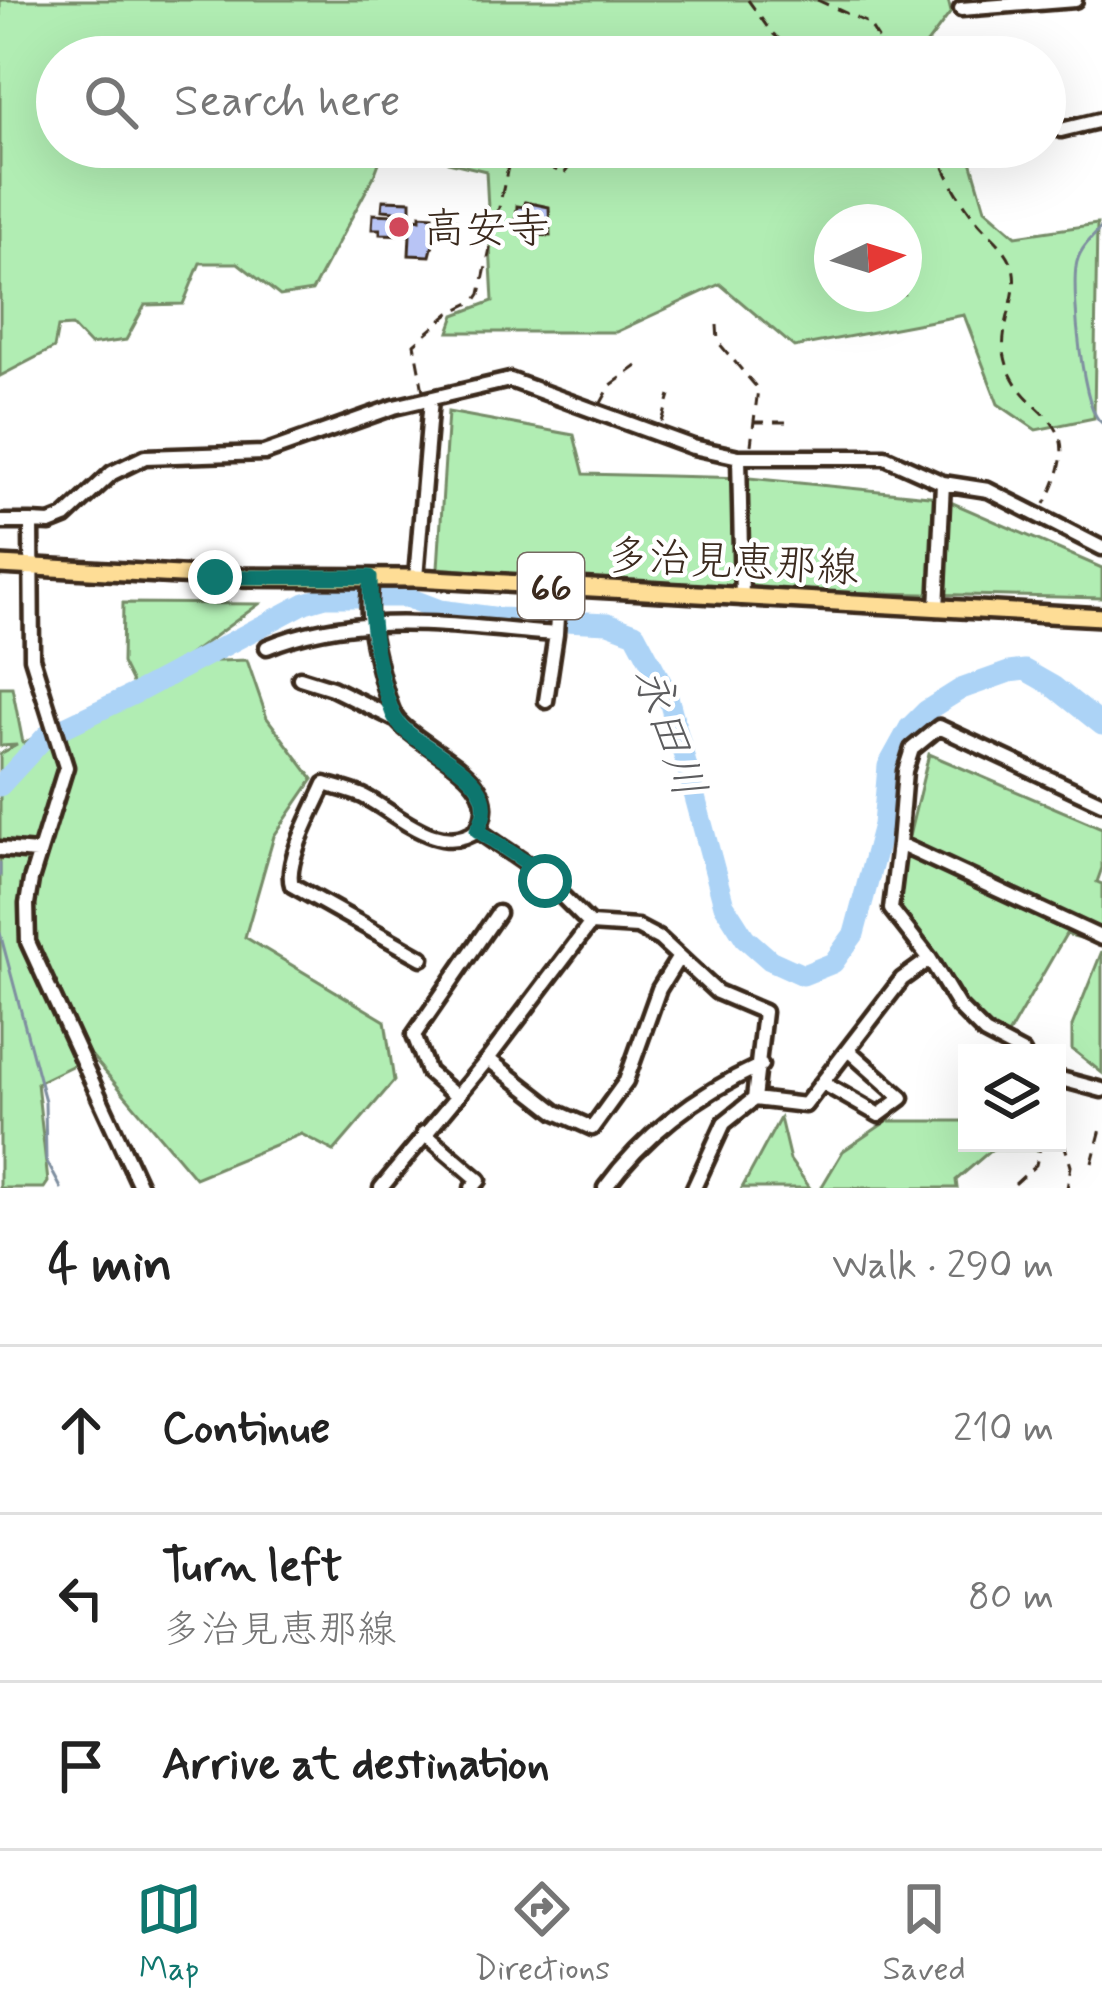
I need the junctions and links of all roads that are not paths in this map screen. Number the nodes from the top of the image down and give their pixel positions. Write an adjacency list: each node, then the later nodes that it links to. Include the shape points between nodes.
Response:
1 (1075, 0): 2 (street)
2 (961, 9)
3 (1102, 120): 4 (street)
4 (1066, 129)
5 (428, 399): 6 (street, via 510,380 692,447); 9 (street, via 264,453 145,457 112,473 65,517); 13 (street)
6 (745, 457): 7 (street, via 885,457); 16 (street)
7 (943, 483): 10 (street, via 988,490); 17 (street)
8 (0, 521): 9 (street)
9 (31, 522): 12 (street)
10 (1102, 548)
11 (0, 565): 12 (main road, 多治見恵那線 / 66)
12 (30, 569): 14 (main road, 多治見恵那線 / 66); 29 (street, via 32,658 66,766)
13 (416, 578): 14 (main road, 多治見恵那線 / 66); 15 (main road, 多治見恵那線 / 66)
14 (370, 580): 19 (street)
15 (559, 591): 16 (main road, 多治見恵那線 / 66); 20 (street)
16 (742, 598): 17 (main road, 多治見恵那線 / 66)
17 (937, 609): 18 (main road, 多治見恵那線 / 66)
18 (1102, 617)
19 (369, 618): 20 (street); 21 (street); 24 (street)
20 (556, 631): 23 (street)
21 (267, 647)
22 (300, 678): 24 (street)
23 (546, 701)
24 (395, 719): 26 (street, via 471,779 483,806)
25 (1102, 802): 27 (street, via 939,727 912,749)
26 (477, 830): 31 (street, via 537,871); 34 (street, via 451,839 430,835 325,784 312,813 291,865 292,884)
27 (899, 844): 32 (street); 35 (street, via 890,908)
28 (5, 849): 29 (street)
29 (37, 852): 46 (street, via 28,942)
30 (498, 913): 43 (street, via 414,1035 428,1072)
31 (590, 924): 33 (street, via 637,927); 38 (street)
32 (1102, 938)
33 (680, 957): 38 (street, via 659,989 626,1082 592,1128 556,1112); 39 (street, via 717,992 764,1012)
34 (422, 958)
35 (930, 959): 36 (street, via 959,1007); 37 (street, via 902,980)
36 (1006, 1044)
37 (848, 1050): 41 (street); 41 (street, via 902,1098 879,1115)
38 (488, 1059): 43 (street)
39 (761, 1065): 44 (street); 49 (street, via 710,1088 627,1157)
40 (1066, 1080): 42 (street)
41 (823, 1083): 44 (street, via 805,1105)
42 (1102, 1090)
43 (458, 1097): 45 (street)
44 (754, 1099): 50 (street, via 724,1124)
45 (424, 1133): 47 (street); 48 (street, via 479,1180)
46 (142, 1188)
47 (381, 1188)
48 (472, 1188)
49 (605, 1188)
50 (694, 1188)

